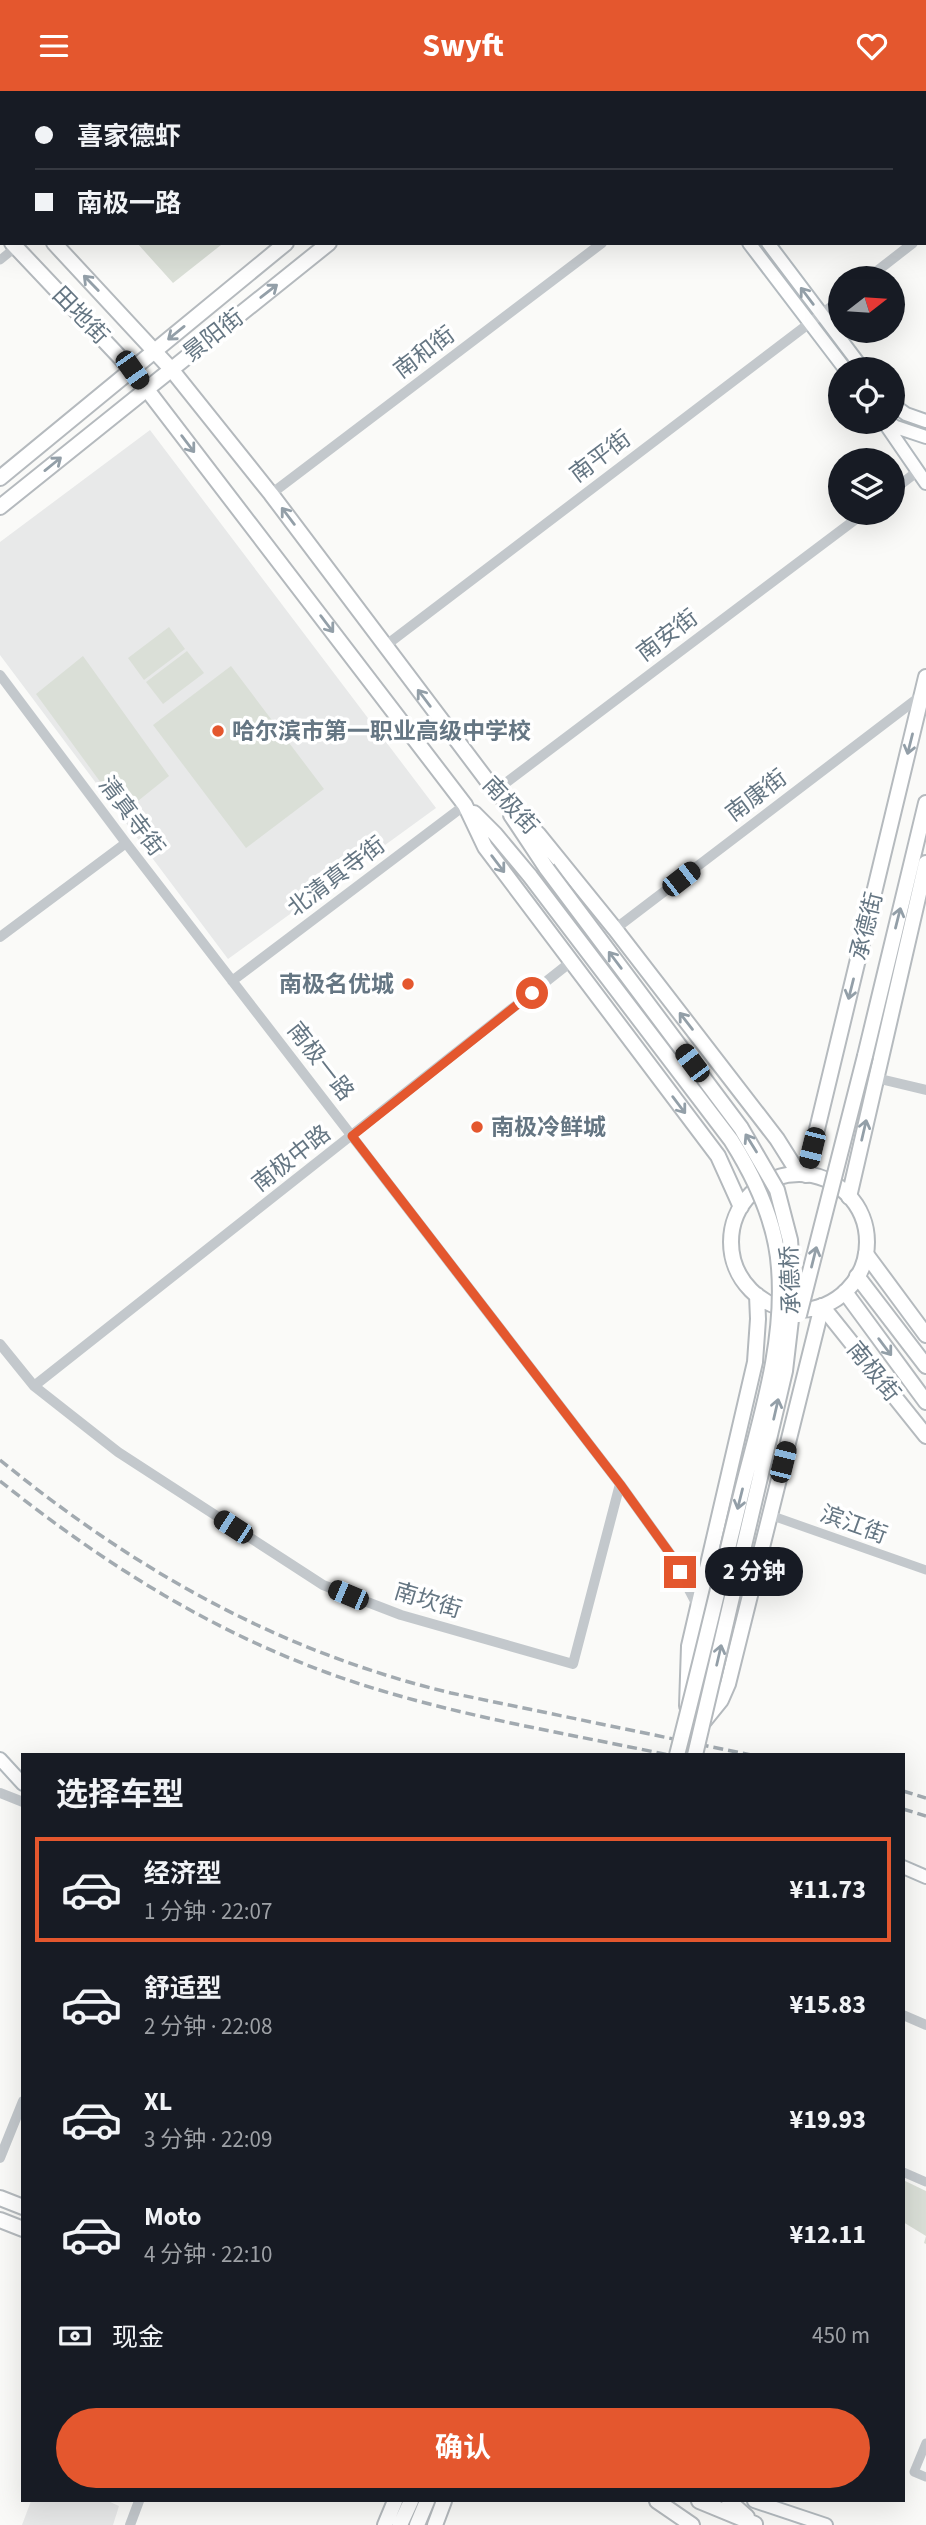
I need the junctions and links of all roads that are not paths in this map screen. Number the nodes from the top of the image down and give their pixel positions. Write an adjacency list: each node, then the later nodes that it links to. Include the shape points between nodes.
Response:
1 (14, 245): 9 (street); 18 (main road, 田地街)
2 (56, 245): 14 (main road, 田地街, one-way to 2)
3 (284, 245): 14 (main road, 景阳街, one-way to 14)
4 (326, 245): 17 (main road, 景阳街, one-way to 4)
5 (600, 245): 28 (street, 南和街)
6 (752, 245): 13 (main road)
7 (769, 245): 12 (main road, one-way to 7)
8 (910, 245): 10 (street)
9 (0, 260)
10 (883, 266)
11 (828, 309): 12 (street, 南平街)
12 (821, 315): 13 (street, 南平街); 16 (main road)
13 (810, 323): 15 (main road); 31 (street, 南平街)
14 (156, 350): 17 (main road, 田地街); 18 (main road, 景阳街)
15 (836, 357)
16 (854, 357)
17 (171, 369): 19 (main road, 景阳街); 28 (main road, 南极街)
18 (132, 370): 19 (main road, 田地街); 26 (main road, 景阳街)
19 (147, 390): 29 (main road, 景阳街, one-way to 19); 37 (main road, 南极街, one-way to 37)
20 (905, 413): 21 (main road)
21 (926, 421)
22 (905, 430): 24 (main road)
23 (894, 434): 25 (main road)
24 (926, 437)
25 (922, 477): 27 (street)
26 (0, 478)
27 (905, 485)
28 (271, 494): 31 (main road, 南极街, one-way to 28)
29 (0, 507)
30 (848, 525): 35 (street, 南安街)
31 (385, 646): 35 (main road, 南极街, one-way to 31)
32 (0, 675): 38 (street, 清真寺街)
33 (926, 677): 34 (main road, 承德街)
34 (922, 695): 40 (street, 南康街); 47 (main road, 承德街, one-way to 47)
35 (495, 791): 40 (main road, 南极街, via 538,834); 58 (main road, 承德桥, one-way to 35, bridge, via 793,1264 777,1190 741,1128 547,869)
36 (926, 803): 58 (main road, one-way to 36, bridge)
37 (465, 805): 42 (main road, 南极街, one-way to 42, via 485,847); 43 (street, 北清真寺街); 66 (main road, 承德桥, one-way to 66, bridge, via 530,876 731,1140 755,1181 775,1242 780,1297 772,1369)
38 (126, 843): 41 (street); 43 (street, 清真寺街)
39 (926, 863): 44 (main road)
40 (615, 929): 47 (main road, 南极街, one-way to 40)
41 (0, 937)
42 (572, 961): 46 (street, 南极中路); 49 (main road, 南极街, one-way to 49, via 718,1156)
43 (232, 981): 46 (street, 南极一路)
44 (876, 1078): 45 (street); 48 (main road, one-way to 44)
45 (926, 1090)
46 (352, 1136): 59 (street, 南极中路); 62 (street, 南极一路)
47 (802, 1175): 48 (main road, via 830,1182); 49 (main road, via 770,1181)
48 (849, 1197): 50 (main road, via 866,1229)
49 (741, 1207): 53 (main road, via 733,1227 732,1249 737,1270)
50 (866, 1254): 51 (main road); 55 (main road)
51 (858, 1276): 52 (main road); 57 (main road, 南极街)
52 (845, 1292): 54 (main road); 60 (main road, 南极街, one-way to 60)
53 (757, 1295): 54 (main road, via 788,1309); 65 (main road, via 755,1362)
54 (822, 1306): 61 (main road, 南极街); 63 (main road)
55 (926, 1335)
56 (0, 1344): 59 (street, 南坎街)
57 (926, 1366)
58 (785, 1371): 67 (main road, 承德桥, one-way to 58, bridge)
59 (34, 1386): 62 (street, 南坎街, via 144,1470 323,1585 401,1615 573,1664)
60 (926, 1402)
61 (926, 1436)
62 (620, 1484): 65 (street, 南极一路, via 671,1555)
63 (770, 1515): 64 (street, 滨江街); 67 (main road, via 729,1684)
64 (926, 1570)
65 (698, 1607): 66 (main road, bridge, via 686,1668)
66 (687, 1718): 68 (main road, 承德桥, bridge)
67 (704, 1721): 69 (main road, 承德桥, bridge)
68 (678, 1753)
69 (696, 1753)
70 (0, 1759): 71 (main road)
71 (21, 1782)
72 (0, 1793): 73 (street)
73 (21, 1801)
74 (905, 1862): 76 (main road)
75 (905, 1868): 77 (main road)
76 (926, 1870)
77 (926, 1877)
78 (905, 2016): 79 (street)
79 (926, 2025)
80 (21, 2106): 81 (street)
81 (0, 2158)
82 (905, 2173): 83 (street)
83 (926, 2182)
84 (0, 2198): 85 (main road)
85 (21, 2206)
86 (0, 2220): 87 (main road)
87 (21, 2228)
88 (926, 2443): 89 (street, via 914,2472)
89 (926, 2477)
90 (139, 2502): 98 (street)
91 (395, 2502): 99 (main road)
92 (411, 2502): 100 (main road)
93 (427, 2502): 101 (main road)
94 (444, 2502): 102 (main road)
95 (658, 2502): 103 (main road)
96 (757, 2502): 106 (main road)
97 (721, 2504): 104 (main road); 105 (main road)
98 (130, 2525)
99 (385, 2525)
100 (400, 2525)
101 (417, 2525)
102 (435, 2525)
103 (692, 2525)
104 (734, 2525)
105 (755, 2525)
106 (826, 2525)

